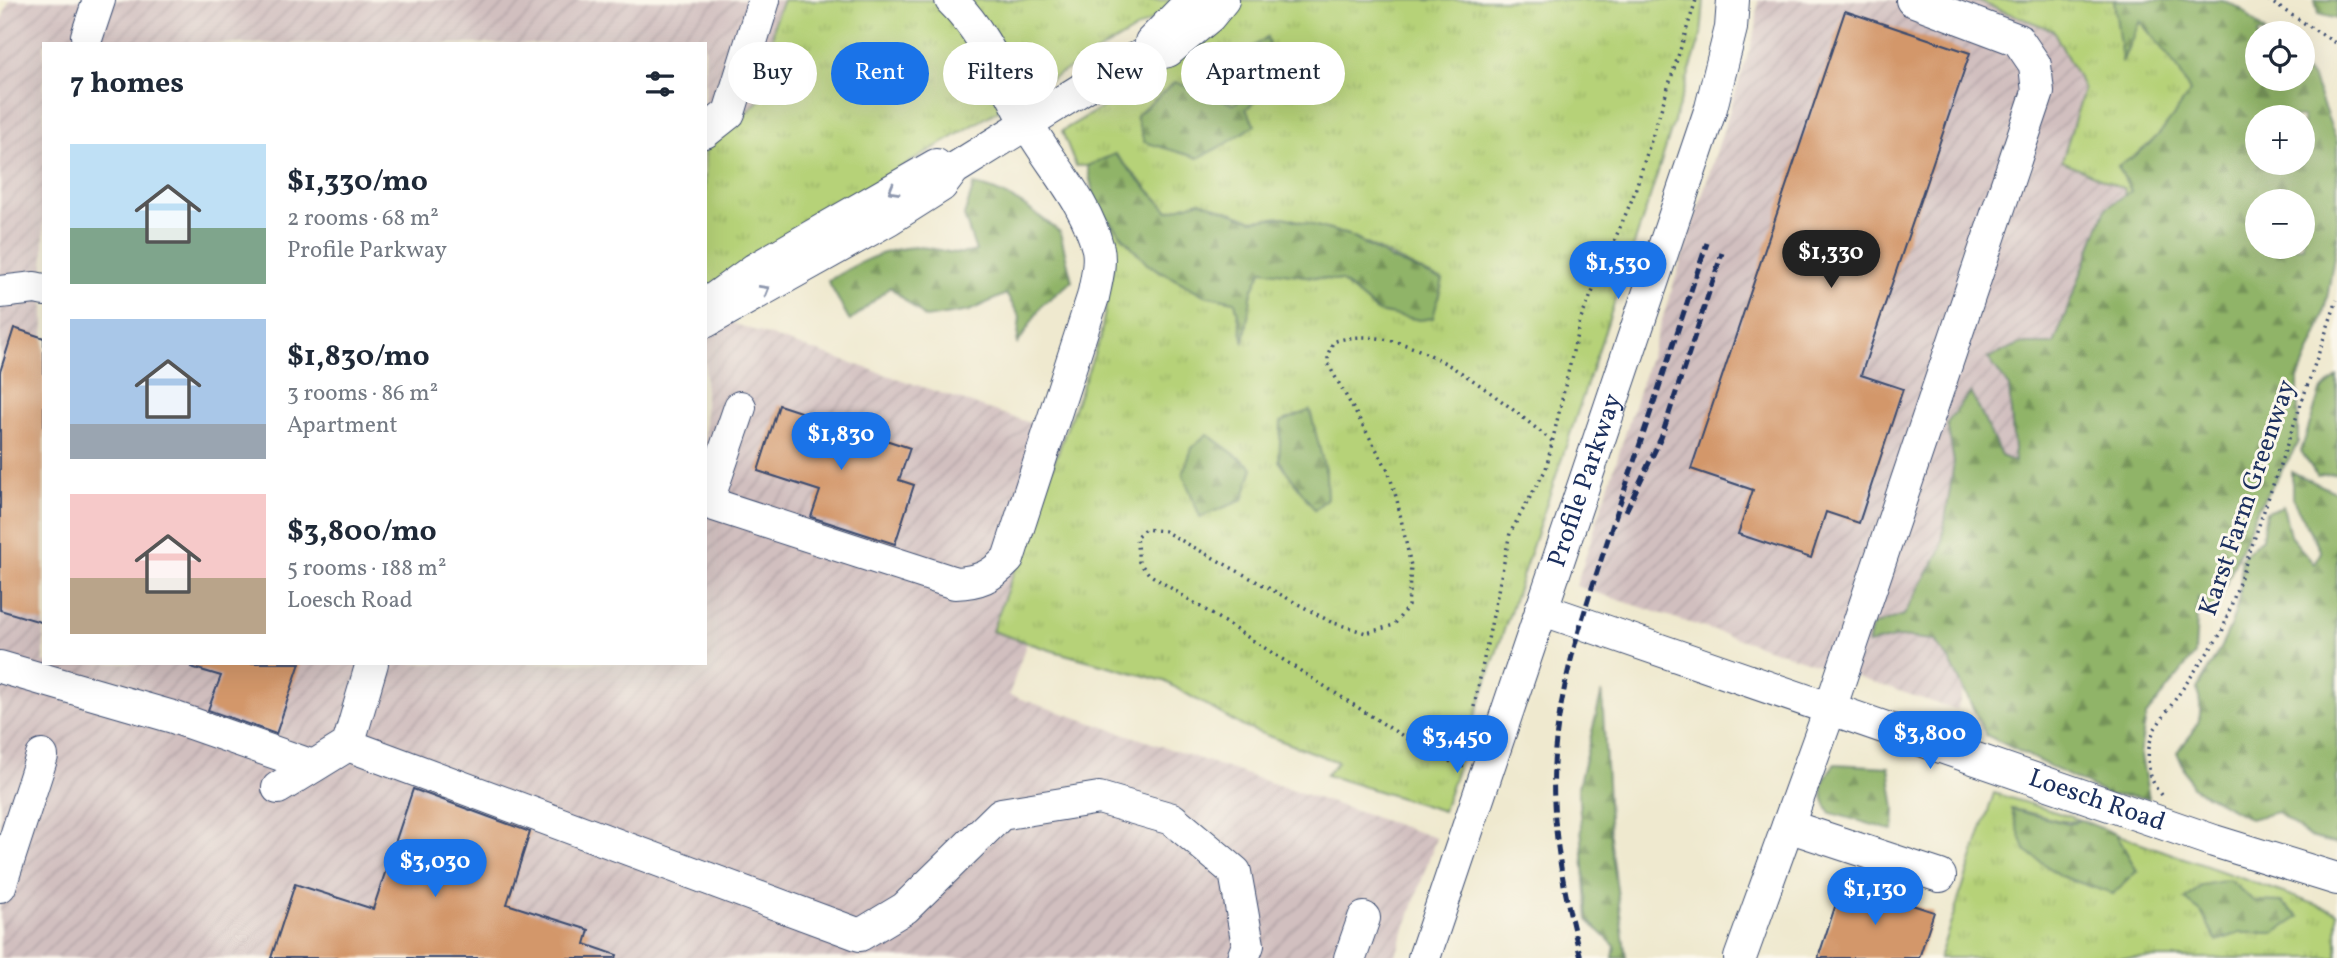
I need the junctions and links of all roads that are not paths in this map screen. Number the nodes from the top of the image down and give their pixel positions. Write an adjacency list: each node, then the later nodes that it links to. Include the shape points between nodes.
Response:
1 (99, 0): 8 (street)
2 (764, 0): 13 (street, via 729,113)
3 (951, 0): 12 (street, via 993,55)
4 (1192, 0): 9 (street)
5 (1223, 0): 10 (street)
6 (1733, 0): 22 (street, Profile Parkway, via 1731,28 1711,108)
7 (1912, 0): 25 (street, via 2018,40 2035,65 2038,92)
8 (87, 36)
9 (1151, 42)
10 (1167, 51)
11 (1072, 96): 12 (street)
12 (1027, 124): 14 (street); 21 (street, via 1072,189 1091,226 1098,253 1093,297 1008,559 992,575 955,583)
13 (707, 130)
14 (954, 169): 17 (street, one-way to 17, via 939,164 755,269); 18 (street, one-way to 14, via 889,219 941,186)
15 (42, 290): 16 (street)
16 (0, 292)
17 (707, 305)
18 (707, 321)
19 (740, 407): 20 (street)
20 (707, 500)
21 (707, 503)
22 (1541, 609): 25 (street, Loesch Road); 37 (street, Profile Parkway)
23 (371, 665): 26 (street)
24 (0, 667): 28 (street, via 173,717)
25 (1830, 709): 30 (street); 32 (street, Loesch Road)
26 (348, 745): 28 (street); 35 (street, via 860,935 905,908 1001,814 1099,798 1172,819 1235,872 1248,944)
27 (42, 756): 33 (street)
28 (313, 766): 29 (street)
29 (278, 788)
30 (1788, 826): 31 (street); 38 (street)
31 (1941, 876)
32 (2337, 879)
33 (0, 886)
34 (1364, 918): 36 (street)
35 (1243, 958)
36 (1350, 958)
37 (1424, 958)
38 (1740, 958)

